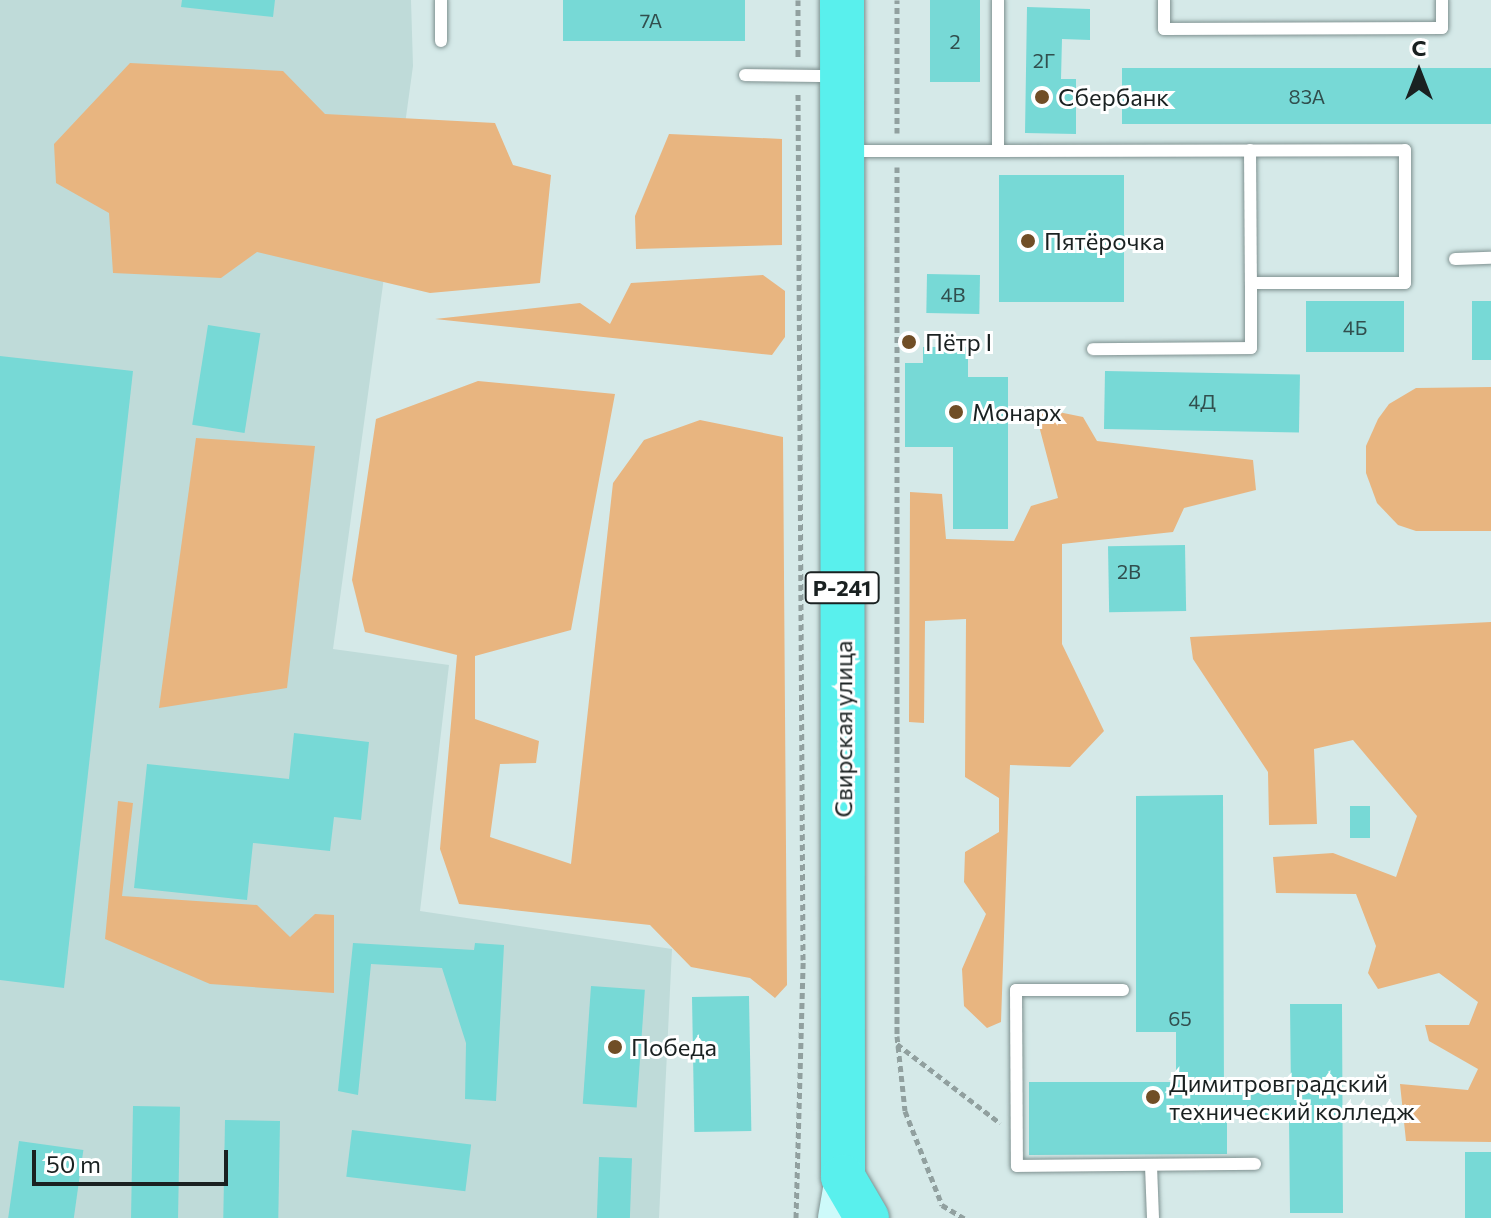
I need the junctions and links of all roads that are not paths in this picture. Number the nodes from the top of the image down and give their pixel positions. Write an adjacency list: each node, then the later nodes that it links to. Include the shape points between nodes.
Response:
1 (441, 0): 6 (lane)
2 (842, 0): 8 (highway, Свирская улица / Р-241)
3 (998, 0): 11 (lane)
4 (1164, 0): 5 (lane, via 1164,29 1442,28)
5 (1442, 0)
6 (441, 41)
7 (745, 75): 8 (lane)
8 (842, 76): 10 (highway, Свирская улица / Р-241)
9 (1250, 150): 11 (lane); 14 (lane); 14 (lane, via 1405,150 1405,283)
10 (842, 151): 11 (lane); 19 (highway, Свирская улица / Р-241)
11 (998, 151)
12 (1491, 258): 13 (lane)
13 (1455, 259)
14 (1251, 283): 15 (lane, via 1251,348)
15 (1093, 349)
16 (1123, 990): 18 (lane, via 1016,990 1017,1166)
17 (1255, 1164): 18 (lane)
18 (1151, 1166): 21 (lane)
19 (839, 1198): 20 (highway, Р-241)
20 (867, 1218)
21 (1153, 1218)

